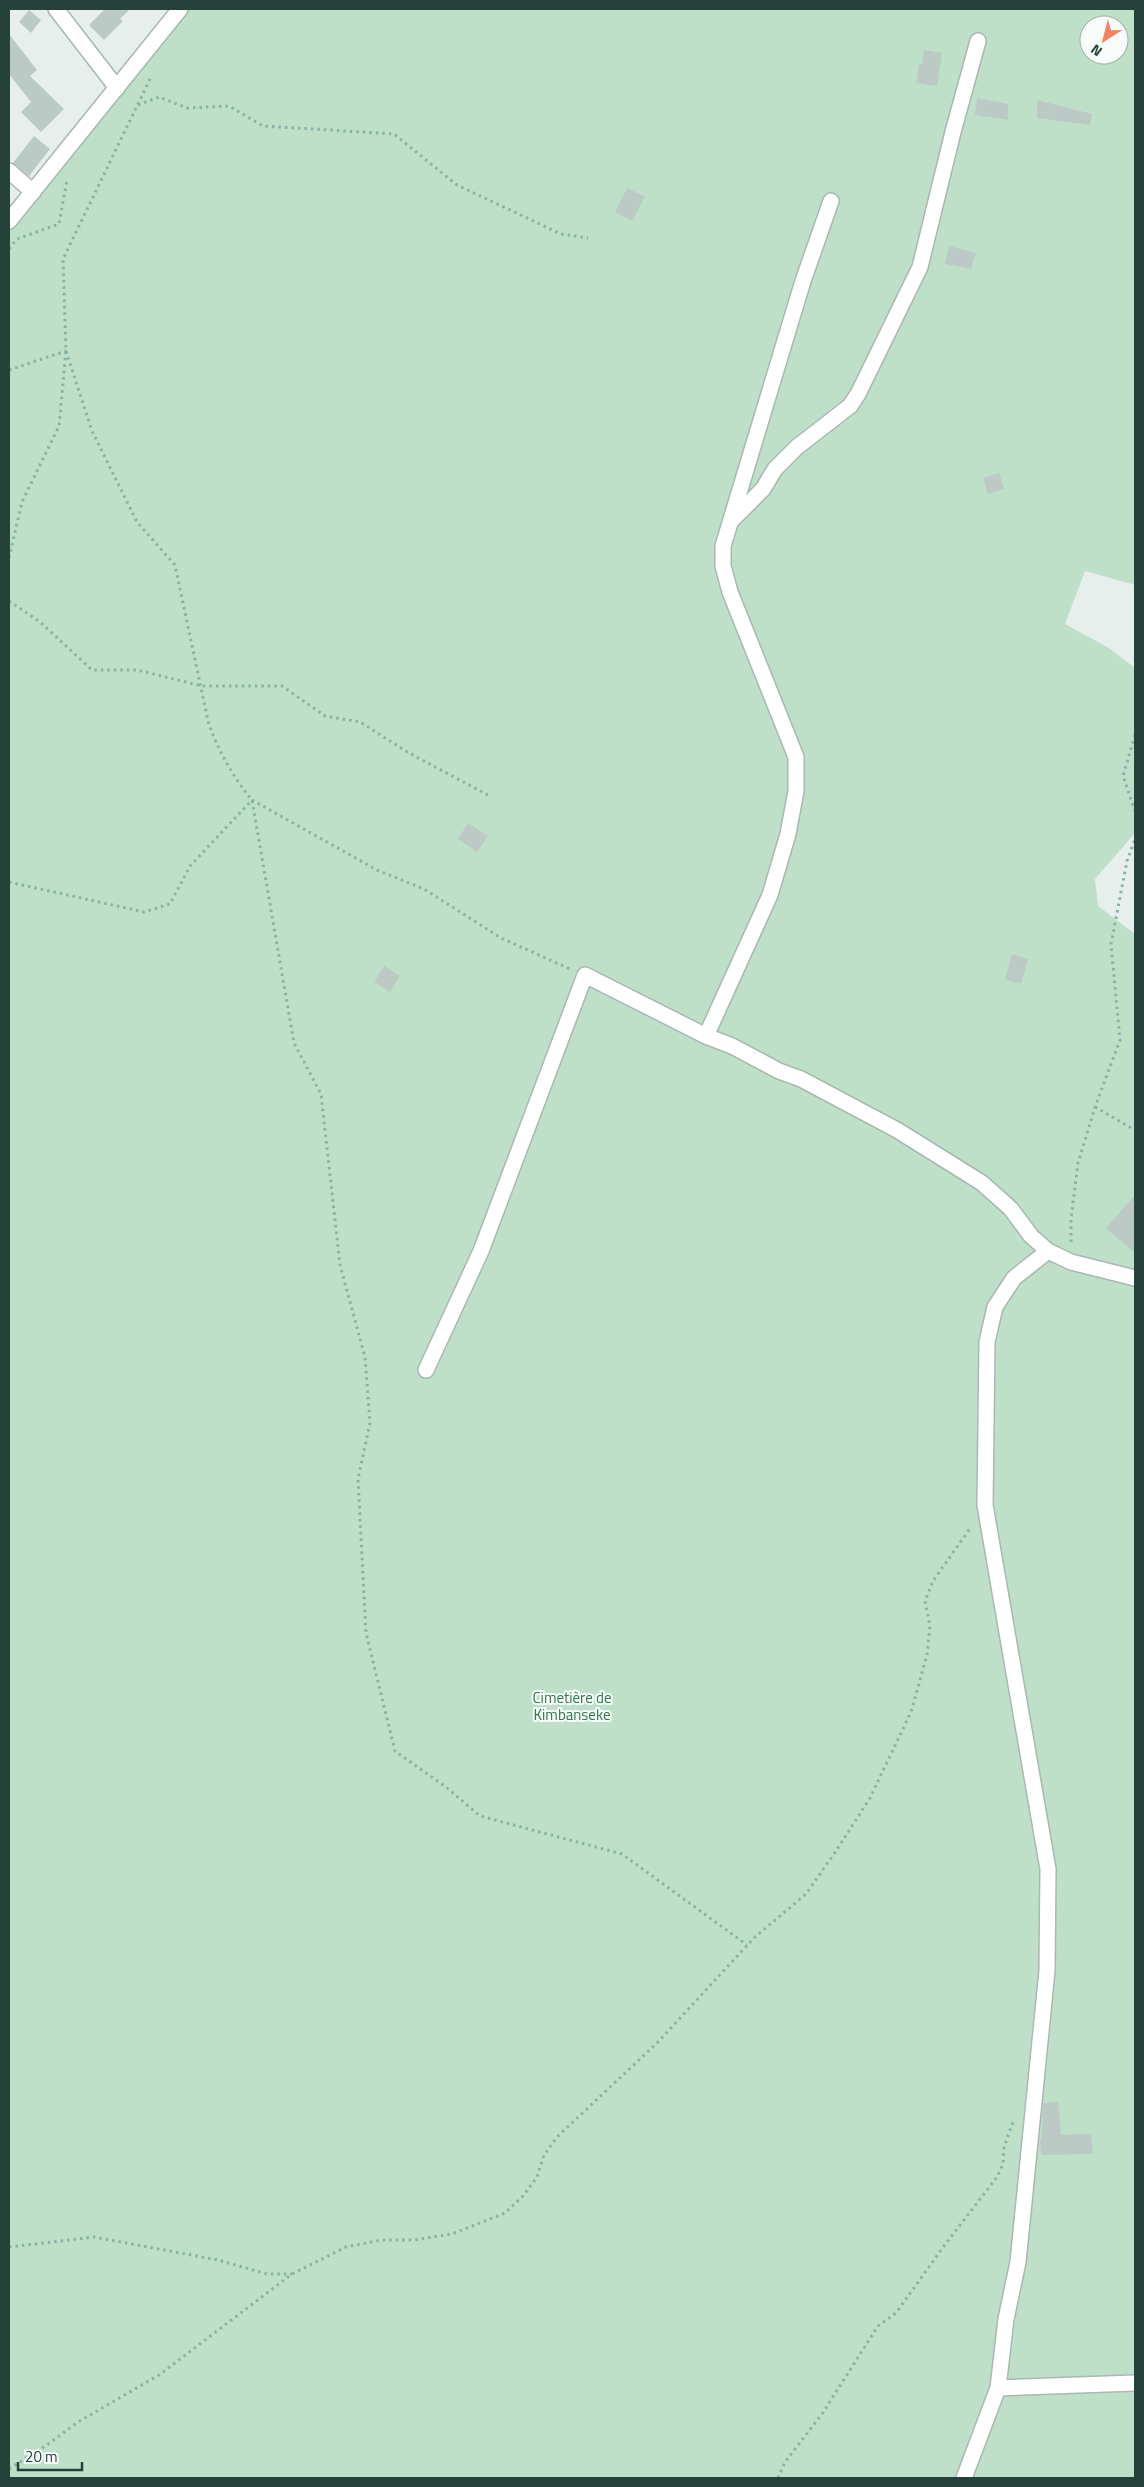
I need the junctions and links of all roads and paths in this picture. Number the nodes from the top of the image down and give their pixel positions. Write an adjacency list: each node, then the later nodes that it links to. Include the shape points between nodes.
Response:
1 (56, 9): 5 (street)
2 (180, 9): 5 (street)
3 (978, 41): 14 (street, via 920,267 858,394 850,406 797,447 775,469 763,489)
4 (154, 70): 6 (path)
5 (117, 88): 8 (street)
6 (138, 105): 11 (path, via 160,97 187,108 229,106 263,126 394,134 457,184 561,234); 12 (path, via 63,259)
7 (9, 171): 8 (street)
8 (33, 192): 10 (street)
9 (831, 201): 14 (street, via 803,282)
10 (9, 221)
11 (588, 238)
12 (66, 351): 13 (path); 15 (path, via 59,426 22,502); 17 (path, via 92,431 136,522 175,565)
13 (9, 370)
14 (731, 521): 25 (street, via 723,546 723,566 730,592 796,757 796,790 788,834 770,895)
15 (9, 558)
16 (9, 601): 17 (path, via 40,622 92,670 137,670)
17 (202, 686): 19 (path, via 282,686 326,716 360,722 409,753); 20 (path, via 214,740 237,781)
18 (1135, 736): 21 (path, via 1123,776)
19 (488, 795)
20 (252, 800): 23 (path, via 190,866 170,904 144,912); 24 (path, via 377,870 424,889 501,938); 33 (path, via 294,1043 321,1094 340,1265 365,1357 370,1423 358,1479 366,1633 395,1751 480,1816 622,1854)
21 (1135, 811)
22 (1135, 839): 26 (path, via 1127,861 1112,944 1120,1040)
23 (9, 882)
24 (586, 975): 25 (street); 31 (street, via 481,1251)
25 (706, 1036): 28 (street, via 809,1083 897,1130 982,1183 1011,1209 1031,1236)
26 (1095, 1107): 27 (path); 29 (path, via 1078,1163 1071,1219)
27 (1135, 1130)
28 (1048, 1251): 29 (street); 32 (street, via 1014,1278 995,1307 987,1342)
29 (1071, 1262): 30 (street)
30 (1135, 1278)
31 (426, 1370)
32 (985, 1505): 33 (path, via 933,1581 925,1601 930,1626 927,1655 912,1712 870,1798 806,1894); 38 (street, via 1048,1869 1047,1972 1039,2059 1018,2262 1006,2319)
33 (747, 1945): 36 (path, via 657,2043 557,2137 544,2155 537,2177 524,2195 504,2213 452,2234 414,2240 382,2240 346,2247)
34 (1014, 2119): 40 (path, via 997,2177 896,2313 878,2326 822,2414 785,2462)
35 (9, 2247): 36 (path, via 94,2236 218,2260 267,2274)
36 (292, 2274): 39 (path, via 159,2376 78,2422)
37 (1135, 2383): 38 (street)
38 (998, 2388): 41 (street)
39 (9, 2469)
40 (778, 2478)
41 (964, 2478)

